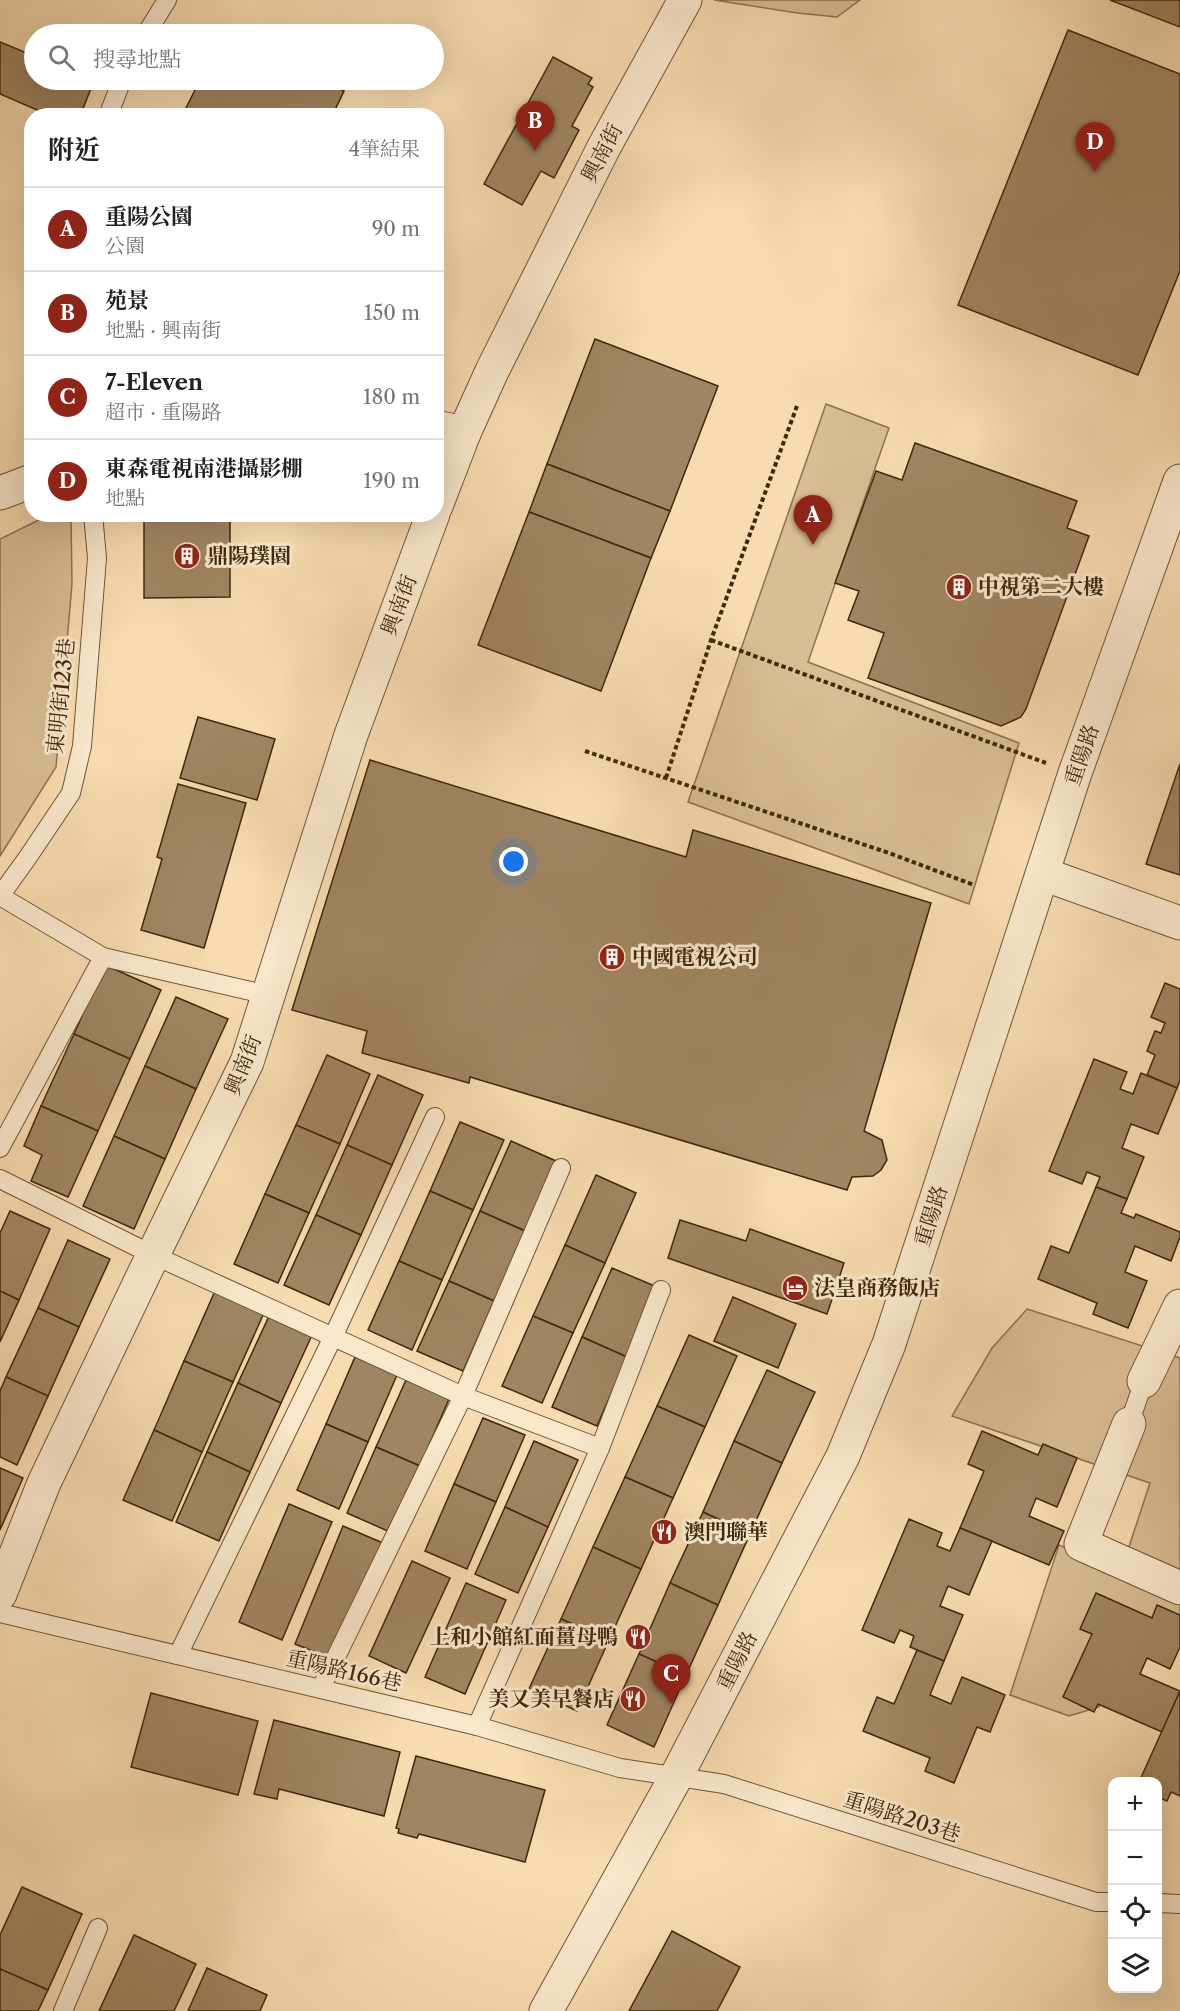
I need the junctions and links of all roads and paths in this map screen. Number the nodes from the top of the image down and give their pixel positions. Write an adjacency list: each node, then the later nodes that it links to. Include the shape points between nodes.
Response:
1 (166, 0): 3 (lane)
2 (685, 0): 7 (street, 興南街, via 604,147 492,371)
3 (152, 24)
4 (118, 90): 5 (lane)
5 (111, 108)
6 (797, 406): 14 (path)
7 (450, 430): 8 (street, 興南街)
8 (444, 463)
9 (1180, 480): 16 (street, 重陽路)
10 (24, 484): 11 (street)
11 (0, 493)
12 (94, 522): 20 (lane, 東明街123巷, via 97,558 80,755 70,793)
13 (430, 522): 23 (street, 興南街, via 351,735)
14 (711, 640): 16 (path); 17 (path)
15 (585, 751): 17 (path)
16 (1075, 773): 18 (street, 重陽路)
17 (666, 778): 19 (path)
18 (1043, 874): 21 (street); 42 (street, 重陽路, via 889,1344 843,1456)
19 (974, 885)
20 (0, 896): 22 (lane)
21 (1180, 924)
22 (103, 957): 23 (lane); 25 (lane)
23 (268, 995): 28 (street, 興南街, via 247,1062)
24 (435, 1117): 31 (lane)
25 (0, 1148)
26 (561, 1168): 33 (lane)
27 (0, 1179): 28 (lane)
28 (153, 1255): 31 (lane); 37 (street, 興南街, via 44,1483)
29 (661, 1290): 35 (lane)
30 (1180, 1306): 32 (street)
31 (333, 1337): 33 (lane); 39 (lane)
32 (1144, 1381): 34 (lane)
33 (463, 1396): 35 (lane); 40 (lane)
34 (1130, 1424): 36 (street, via 1081,1544)
35 (600, 1448): 41 (lane)
36 (1180, 1588)
37 (0, 1594)
38 (0, 1612): 39 (lane, 重陽路166巷)
39 (178, 1655): 40 (lane, 重陽路166巷)
40 (321, 1688): 41 (lane, 重陽路166巷)
41 (477, 1726): 42 (lane, 重陽路166巷, via 620,1768)
42 (676, 1778): 43 (lane, 重陽路203巷, via 724,1784 1096,1902); 48 (street, 重陽路)
43 (1108, 1902)
44 (1162, 1903): 45 (lane)
45 (1180, 1904)
46 (98, 1928): 47 (lane)
47 (63, 2011)
48 (546, 2011)

